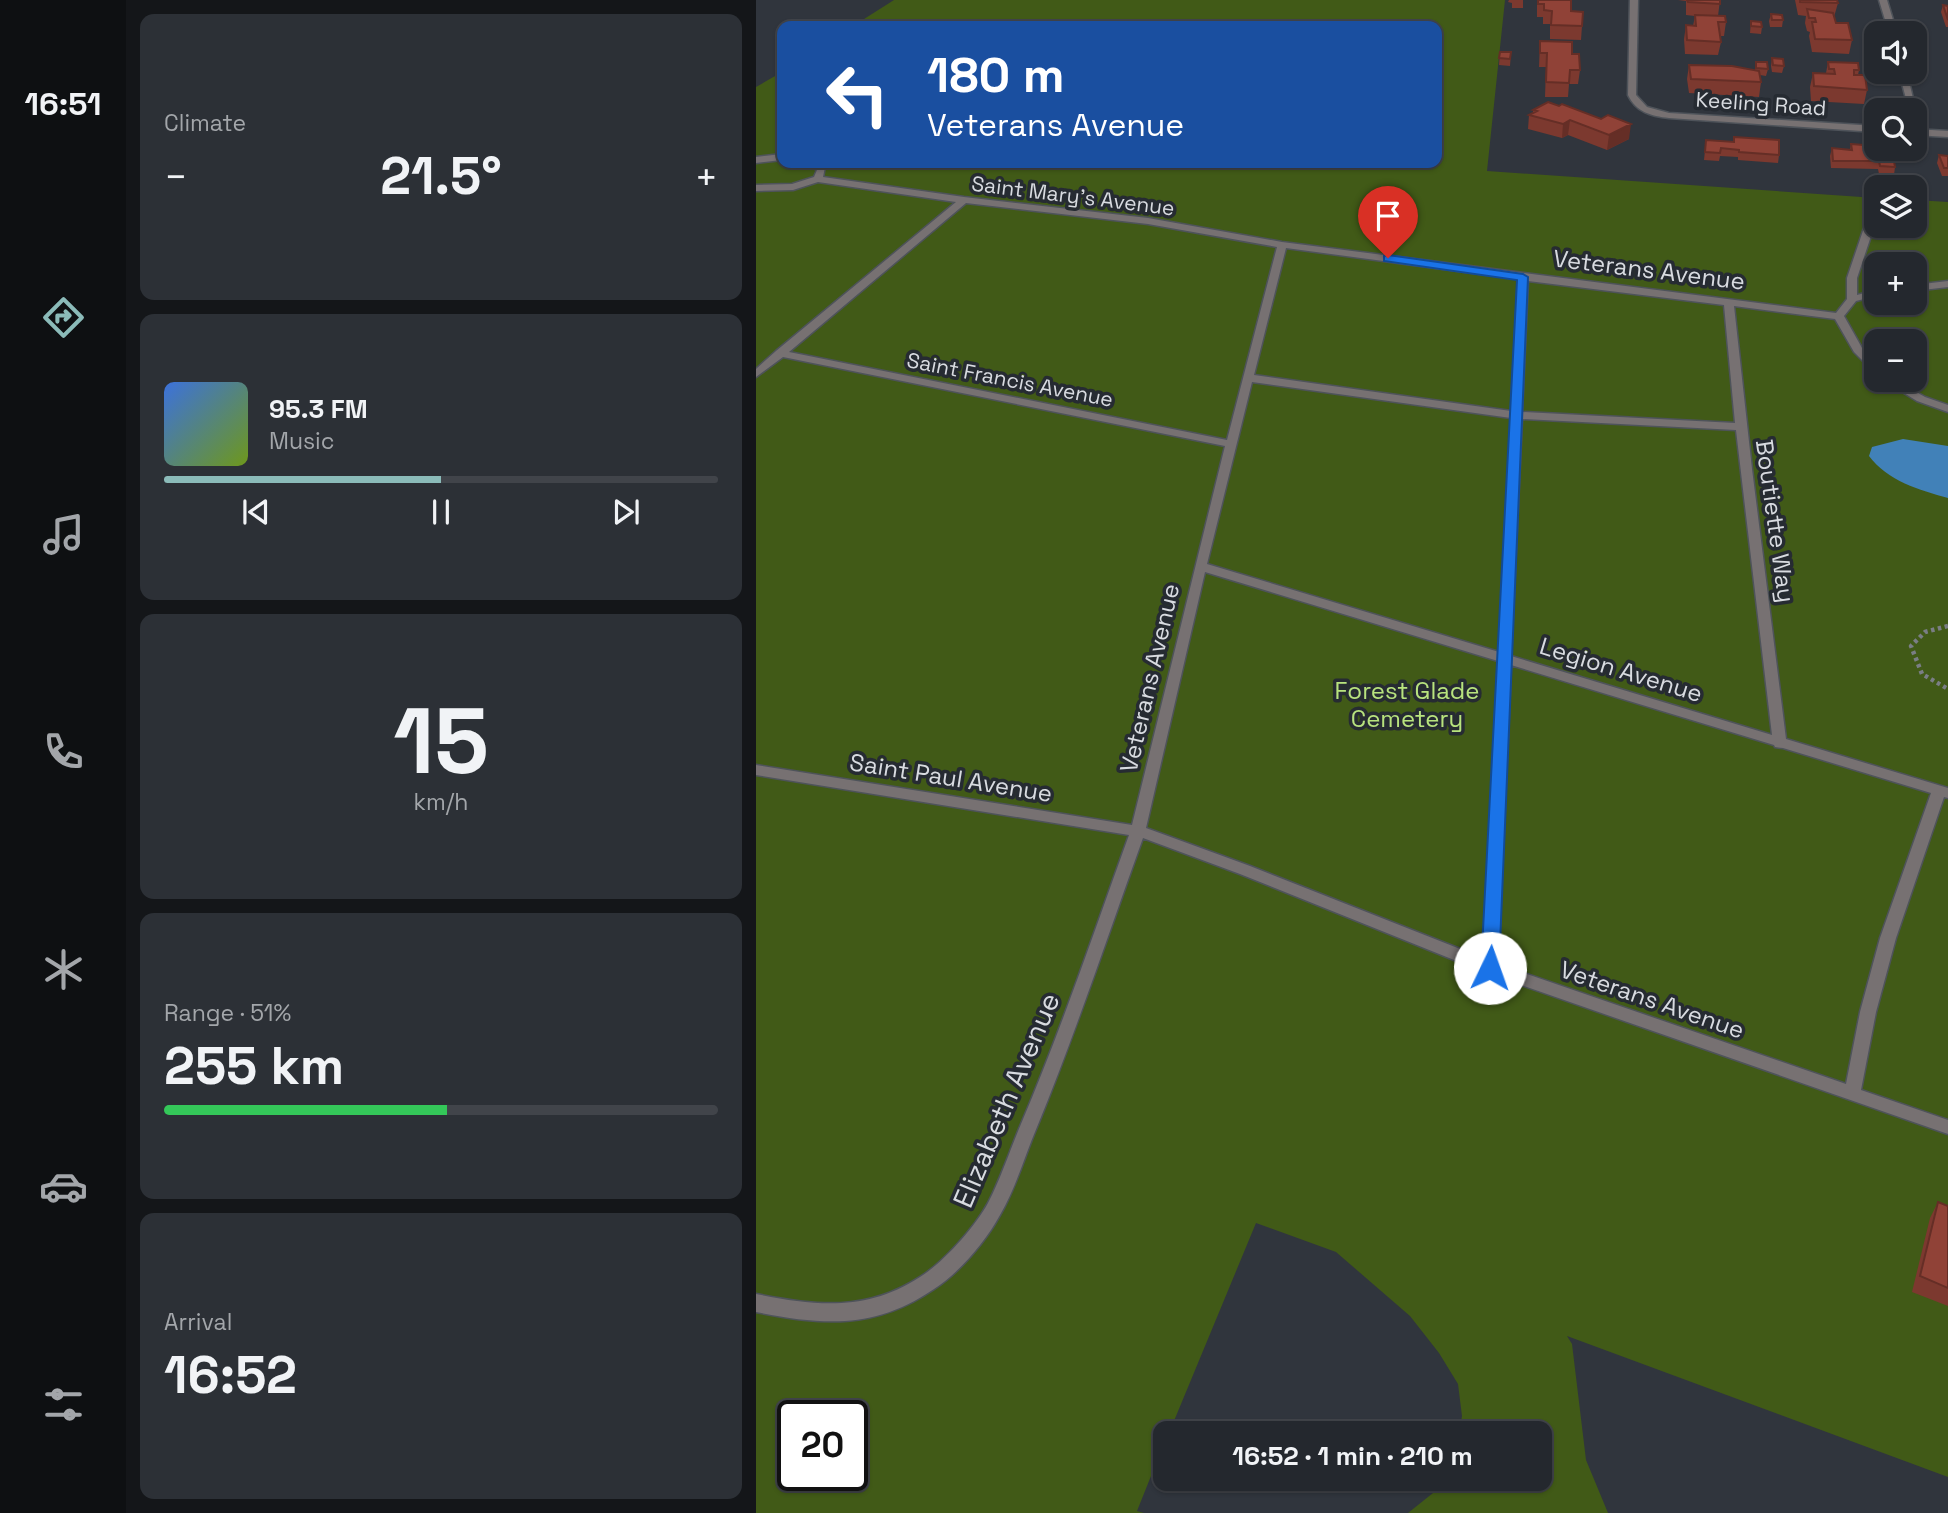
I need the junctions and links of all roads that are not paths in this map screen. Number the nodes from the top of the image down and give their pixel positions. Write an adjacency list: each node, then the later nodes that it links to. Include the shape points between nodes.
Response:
1 (1634, 0): 4 (street, Keeling Road, via 1632,95 1644,109 1675,116)
2 (1883, 0): 3 (street)
3 (1889, 21)
4 (1864, 128)
5 (1927, 133): 6 (street)
6 (1948, 134)
7 (777, 158): 8 (street)
8 (756, 160)
9 (823, 170): 10 (street, Saint Mary's Avenue, via 793,187); 11 (street, Saint Mary's Avenue)
10 (756, 188)
11 (964, 200): 13 (street, Saint Mary's Avenue, via 1148,221); 21 (street)
12 (1866, 238): 18 (street, via 1852,278)
13 (1282, 244): 14 (street, Veterans Avenue); 24 (street, Veterans Avenue)
14 (1523, 277): 19 (street, Veterans Avenue); 27 (street)
15 (1948, 284): 16 (street)
16 (1927, 286)
17 (1864, 296): 18 (street)
18 (1852, 299): 20 (street)
19 (1728, 304): 20 (street, Veterans Avenue); 28 (street, Boutiette Way)
20 (1839, 316): 22 (street)
21 (780, 354): 23 (street); 29 (street, Saint Francis Avenue)
22 (1864, 356)
23 (756, 374)
24 (1249, 379): 27 (street); 29 (street, Veterans Avenue)
25 (1909, 392): 26 (street)
26 (1948, 408)
27 (1515, 415): 28 (street); 31 (street)
28 (1739, 427): 32 (street, Boutiette Way)
29 (1233, 444): 30 (street, Veterans Avenue)
30 (1200, 566): 31 (street, Legion Avenue); 35 (street, Veterans Avenue)
31 (1503, 658): 32 (street, Legion Avenue); 36 (street)
32 (1780, 744): 34 (street, Legion Avenue)
33 (756, 770): 35 (street, Saint Paul Avenue)
34 (1943, 792): 37 (street, via 1888,938)
35 (1138, 831): 36 (street, Veterans Avenue); 39 (street, Elizabeth Avenue, via 1049,1078 994,1209 969,1245 928,1283 858,1312 801,1312)
36 (1490, 968): 37 (street, Veterans Avenue)
37 (1852, 1094): 38 (street, Veterans Avenue)
38 (1948, 1127)
39 (756, 1303)

